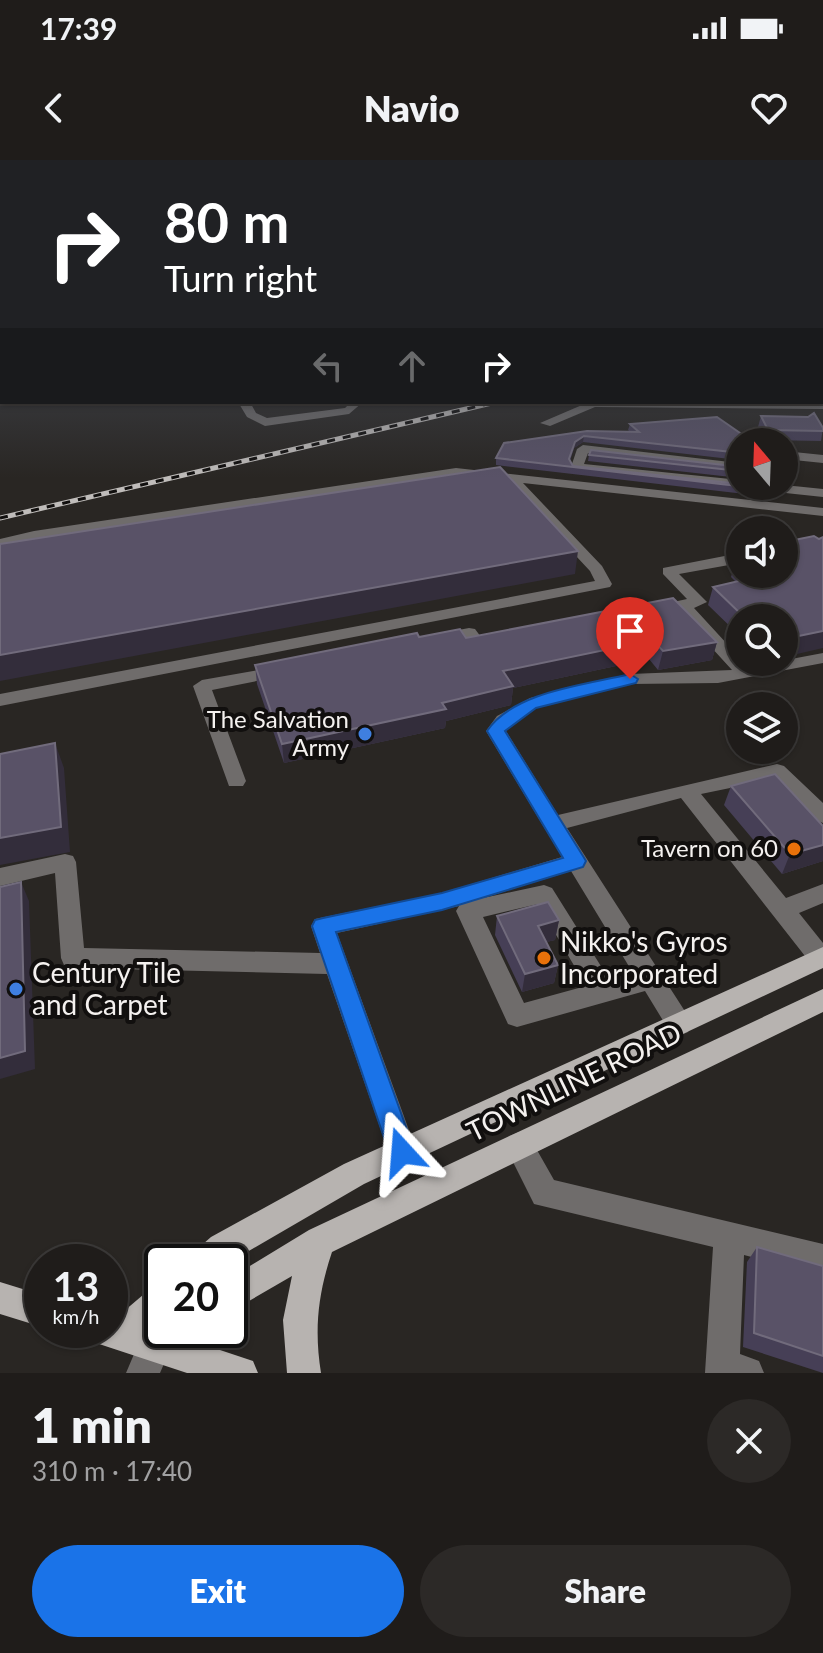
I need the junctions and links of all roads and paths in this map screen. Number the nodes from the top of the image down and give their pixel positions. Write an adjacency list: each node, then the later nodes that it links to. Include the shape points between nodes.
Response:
1 (245, 404): 2 (street, via 251,415 265,422 349,411)
2 (355, 404)
3 (823, 406): 6 (street, via 594,404)
4 (747, 418): 5 (street)
5 (823, 419)
6 (546, 423)
7 (798, 445): 8 (street)
8 (823, 446)
9 (798, 456): 10 (street)
10 (823, 459)
11 (726, 465): 13 (street, via 583,449 577,467)
12 (511, 478): 16 (street); 17 (street, via 456,472); 28 (street, via 597,569 604,584)
13 (726, 483)
14 (798, 490): 15 (street)
15 (823, 493)
16 (823, 512)
17 (0, 543)
18 (726, 561): 19 (street, via 668,571 699,602)
19 (682, 605): 20 (street); 23 (street)
20 (638, 613)
21 (506, 638): 22 (street, via 477,643 469,633)
22 (425, 642)
23 (726, 653)
24 (823, 658): 25 (street)
25 (798, 663)
26 (291, 669): 29 (street, via 202,686)
27 (726, 676): 32 (street, via 630,679 530,704 504,720 496,731)
28 (0, 700)
29 (236, 781)
30 (686, 790): 31 (street, via 777,771); 32 (street); 37 (street)
31 (823, 815)
32 (553, 824): 33 (street)
33 (576, 861): 35 (street); 40 (street)
34 (0, 877): 39 (street, via 65,862 73,958)
35 (545, 882): 39 (street, via 323,926); 41 (street); 41 (street, via 468,911 517,1016)
36 (823, 893): 37 (street)
37 (782, 910): 38 (street)
38 (822, 958): 43 (main road, TOWNLINE ROAD)
39 (336, 964): 45 (street)
40 (650, 979): 41 (street); 43 (street)
41 (603, 992)
42 (823, 1000): 44 (main road, TOWNLINE ROAD)
43 (679, 1024): 45 (main road, TOWNLINE ROAD)
44 (519, 1146): 46 (street, via 545,1193); 47 (main road, TOWNLINE ROAD)
45 (402, 1152): 48 (main road, TOWNLINE ROAD)
46 (729, 1235): 49 (street); 55 (street)
47 (320, 1241): 50 (main road, TOWNLINE ROAD); 57 (main road, via 301,1294 297,1331)
48 (229, 1244)
49 (823, 1260)
50 (248, 1285)
51 (0, 1298): 52 (main road)
52 (24, 1305)
53 (128, 1338): 54 (main road)
54 (159, 1349): 56 (main road)
55 (731, 1370)
56 (241, 1373)
57 (304, 1373)

